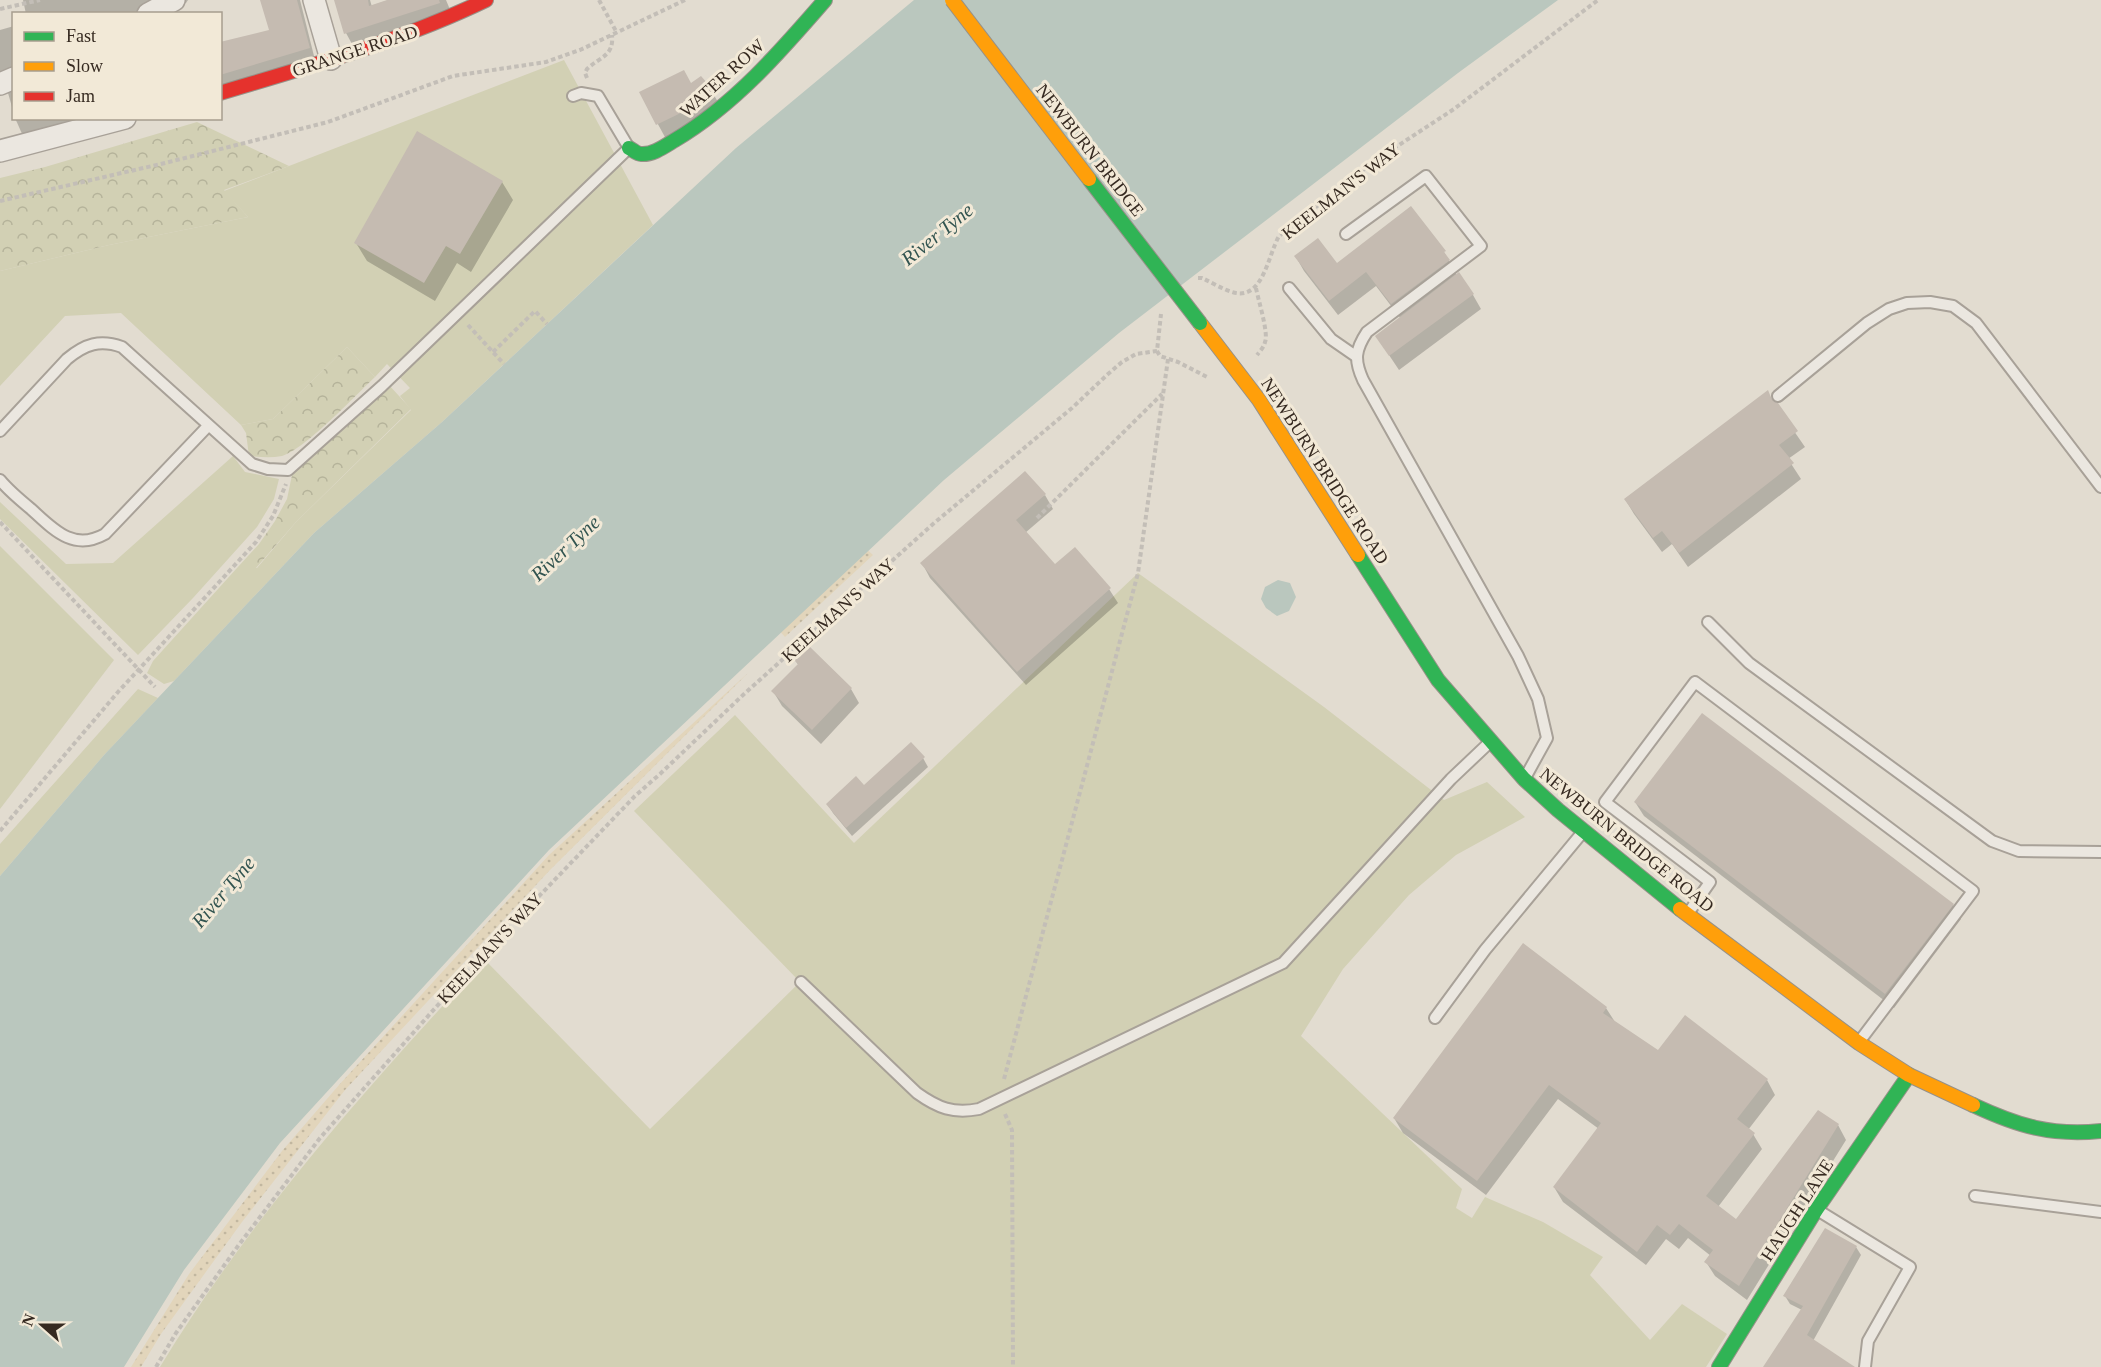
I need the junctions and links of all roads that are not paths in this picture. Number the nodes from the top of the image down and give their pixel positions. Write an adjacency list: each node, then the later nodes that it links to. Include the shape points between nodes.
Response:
1 (174, 0): 6 (street)
2 (314, 0): 7 (street)
3 (486, 0): 7 (street, GRANGE ROAD, via 450,19 385,44)
4 (825, 0): 11 (street, WATER ROW, via 744,87 687,135 652,153 639,154)
5 (952, 0): 15 (street, NEWBURN BRIDGE, bridge)
6 (152, 12)
7 (331, 59): 8 (street, GRANGE ROAD)
8 (222, 92)
9 (573, 96): 11 (lane, via 598,96)
10 (117, 120): 12 (street)
11 (629, 148): 18 (lane, via 345,421 288,470 268,470 252,464)
12 (0, 151)
13 (1346, 234): 16 (lane, via 1426,176 1481,246 1367,332)
14 (1289, 288): 16 (lane, via 1330,339)
15 (1200, 323): 23 (street, NEWBURN BRIDGE ROAD, via 1243,378 1438,680)
16 (1357, 357): 24 (lane, via 1363,380 1518,656 1538,699 1548,738)
17 (1778, 396): 21 (lane, via 1889,309 1907,303 1953,306 1976,323)
18 (208, 426): 19 (lane, via 122,348 101,343 89,344 67,358); 20 (lane, via 105,534 94,539 62,535)
19 (0, 431)
20 (0, 480)
21 (2101, 487)
22 (1708, 622): 26 (lane, via 1749,663 1992,841 2019,851)
23 (1491, 741): 24 (street, NEWBURN BRIDGE ROAD); 28 (lane, via 1283,963 979,1109 963,1112 932,1104)
24 (1524, 779): 25 (street, NEWBURN BRIDGE ROAD)
25 (1584, 831): 27 (street, NEWBURN BRIDGE ROAD); 29 (lane, via 1485,950)
26 (2101, 852)
27 (1687, 915): 30 (street, NEWBURN BRIDGE ROAD); 30 (lane, via 1710,882 1605,802 1695,682 1973,891)
28 (801, 982)
29 (1435, 1018)
30 (1859, 1043): 31 (street, NEWBURN BRIDGE ROAD)
31 (1910, 1075): 32 (street, NEWBURN BRIDGE ROAD, via 1993,1114 2040,1130); 34 (street, HAUGH LANE)
32 (2101, 1131)
33 (1975, 1196): 35 (lane)
34 (1816, 1210): 36 (street, HAUGH LANE); 37 (lane, via 1910,1267 1868,1341)
35 (2101, 1212)
36 (1719, 1367)
37 (1865, 1367)

